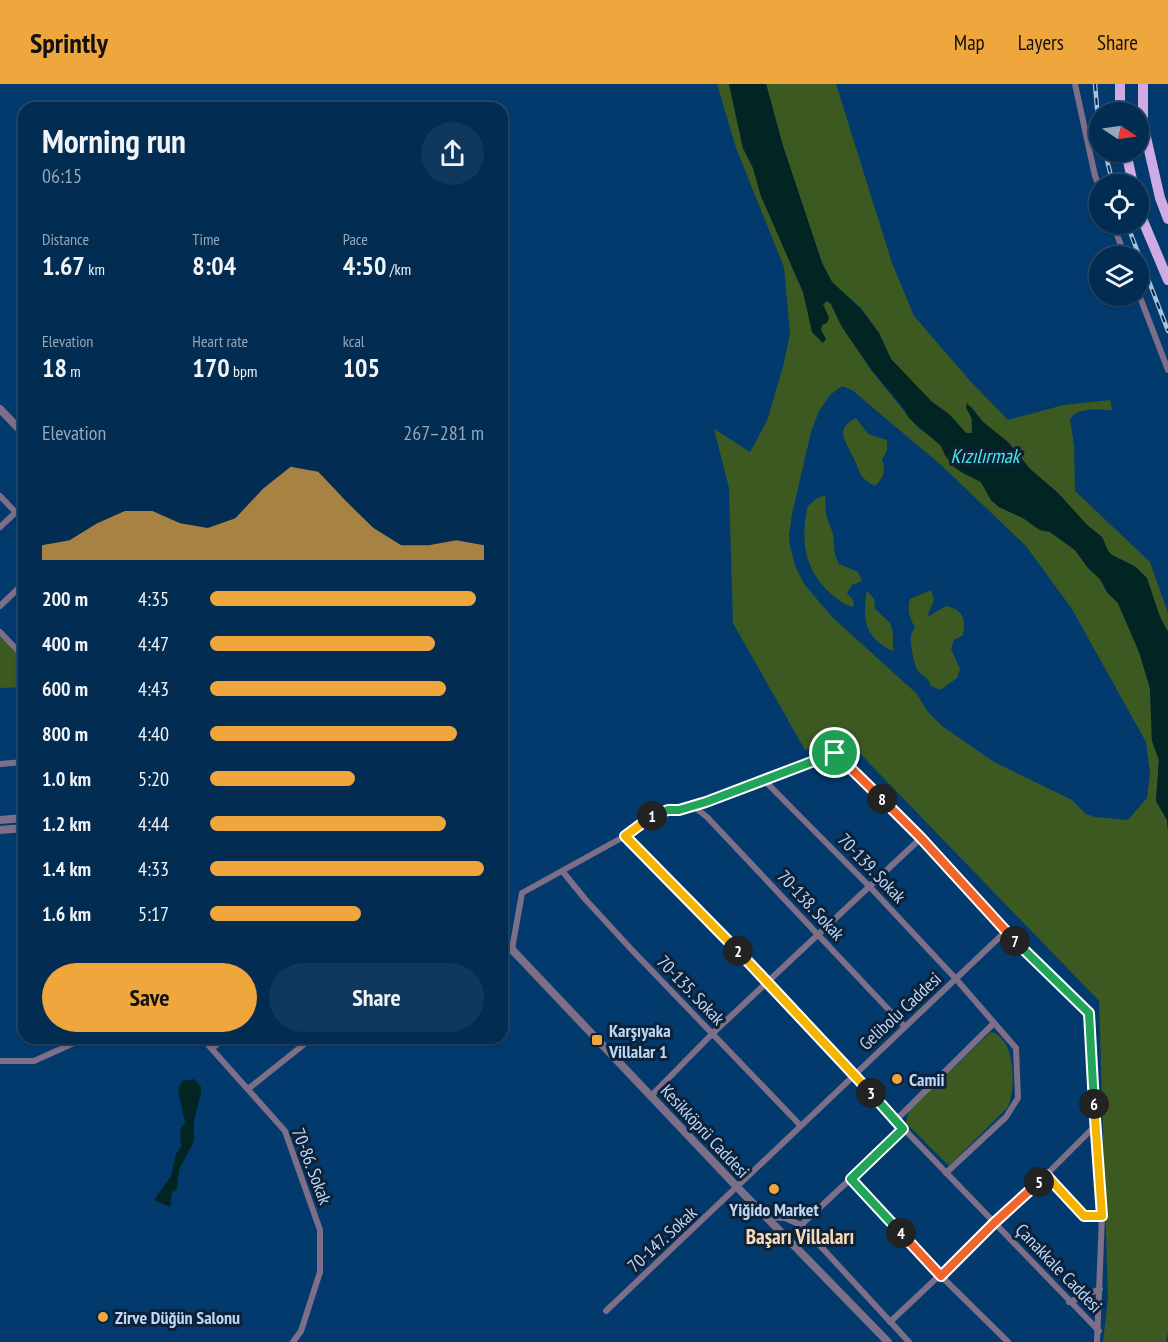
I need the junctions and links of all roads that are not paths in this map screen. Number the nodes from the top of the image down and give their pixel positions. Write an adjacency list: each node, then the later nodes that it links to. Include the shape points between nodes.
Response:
1 (1075, 84): 5 (street)
2 (1120, 84): 4 (highway)
3 (1143, 84): 6 (highway, via 1143,124)
4 (1120, 102)
5 (1096, 174)
6 (1168, 219)
7 (1149, 234): 8 (highway)
8 (1168, 280)
9 (1143, 306): 10 (street)
10 (1168, 370)
11 (0, 409): 12 (street)
12 (18, 428)
13 (0, 496): 14 (street)
14 (16, 512): 15 (street)
15 (0, 527)
16 (18, 590): 17 (street)
17 (0, 606)
18 (0, 632): 19 (street)
19 (18, 651)
20 (18, 762): 21 (street)
21 (0, 764)
22 (764, 780): 23 (street); 29 (street, via 835,753); 31 (street, 70-139. Sokak)
23 (693, 806): 28 (street, via 656,814); 33 (street, 70-138. Sokak)
24 (18, 818): 25 (street)
25 (0, 820)
26 (18, 828): 27 (street)
27 (0, 830)
28 (625, 836): 30 (street); 37 (street, Çanakkale Caddesi)
29 (921, 838): 31 (street); 32 (street)
30 (563, 872): 35 (street, via 522,893); 40 (street, 70-135. Sokak)
31 (870, 886): 33 (street); 36 (street, 70-139. Sokak)
32 (1005, 932): 36 (street, Gelibolu Caddesi); 52 (street, via 1089,1013)
33 (818, 934): 37 (street); 39 (street, 70-138. Sokak)
34 (508, 945): 35 (street, Kesikköprü Caddesi)
35 (512, 949): 49 (street, Kesikköprü Caddesi)
36 (956, 979): 38 (street, 70-139. Sokak); 39 (street, Gelibolu Caddesi)
37 (768, 982): 40 (street); 47 (street, Çanakkale Caddesi)
38 (994, 1023): 50 (street); 54 (street, 70-139. Sokak, via 1016,1048 1018,1098 1006,1117)
39 (905, 1027): 47 (street, Gelibolu Caddesi)
40 (712, 1034): 49 (street); 51 (street, 70-135. Sokak)
41 (72, 1044): 46 (street, via 34,1061)
42 (208, 1044): 45 (street, 70-86. Sokak)
43 (218, 1044): 45 (street)
44 (304, 1044): 48 (street)
45 (212, 1048): 48 (street, 70-86. Sokak)
46 (0, 1061)
47 (854, 1075): 50 (street, Çanakkale Caddesi); 51 (street, Gelibolu Caddesi)
48 (248, 1089): 70 (street, 70-86. Sokak, via 285,1131 320,1230 320,1272 301,1331)
49 (651, 1096): 57 (street, Kesikköprü Caddesi)
50 (896, 1120): 53 (street, Çanakkale Caddesi)
51 (800, 1125): 57 (street, Gelibolu Caddesi)
52 (1095, 1126): 55 (street); 58 (street)
53 (903, 1129): 54 (street, Çanakkale Caddesi); 56 (street)
54 (946, 1173): 60 (street, Çanakkale Caddesi)
55 (1046, 1175): 58 (street, via 1084,1216); 60 (street)
56 (851, 1179): 61 (street); 62 (street)
57 (738, 1188): 59 (street, Kesikköprü Caddesi); 65 (street, 70-147. Sokak)
58 (1102, 1216): 63 (street)
59 (766, 1217): 61 (street, via 785,1218); 67 (street, Kesikköprü Caddesi)
60 (994, 1223): 62 (street); 64 (street, Çanakkale Caddesi)
61 (801, 1225): 66 (street)
62 (941, 1276): 66 (street); 72 (street)
63 (1100, 1289): 64 (street); 68 (street)
64 (1069, 1302): 68 (street, Çanakkale Caddesi)
65 (606, 1311)
66 (889, 1322): 67 (street); 69 (street); 71 (street)
67 (874, 1328): 69 (street, Kesikköprü Caddesi)
68 (1098, 1331): 73 (street)
69 (885, 1339)
70 (292, 1342)
71 (909, 1342)
72 (1008, 1342)
73 (1097, 1342)

